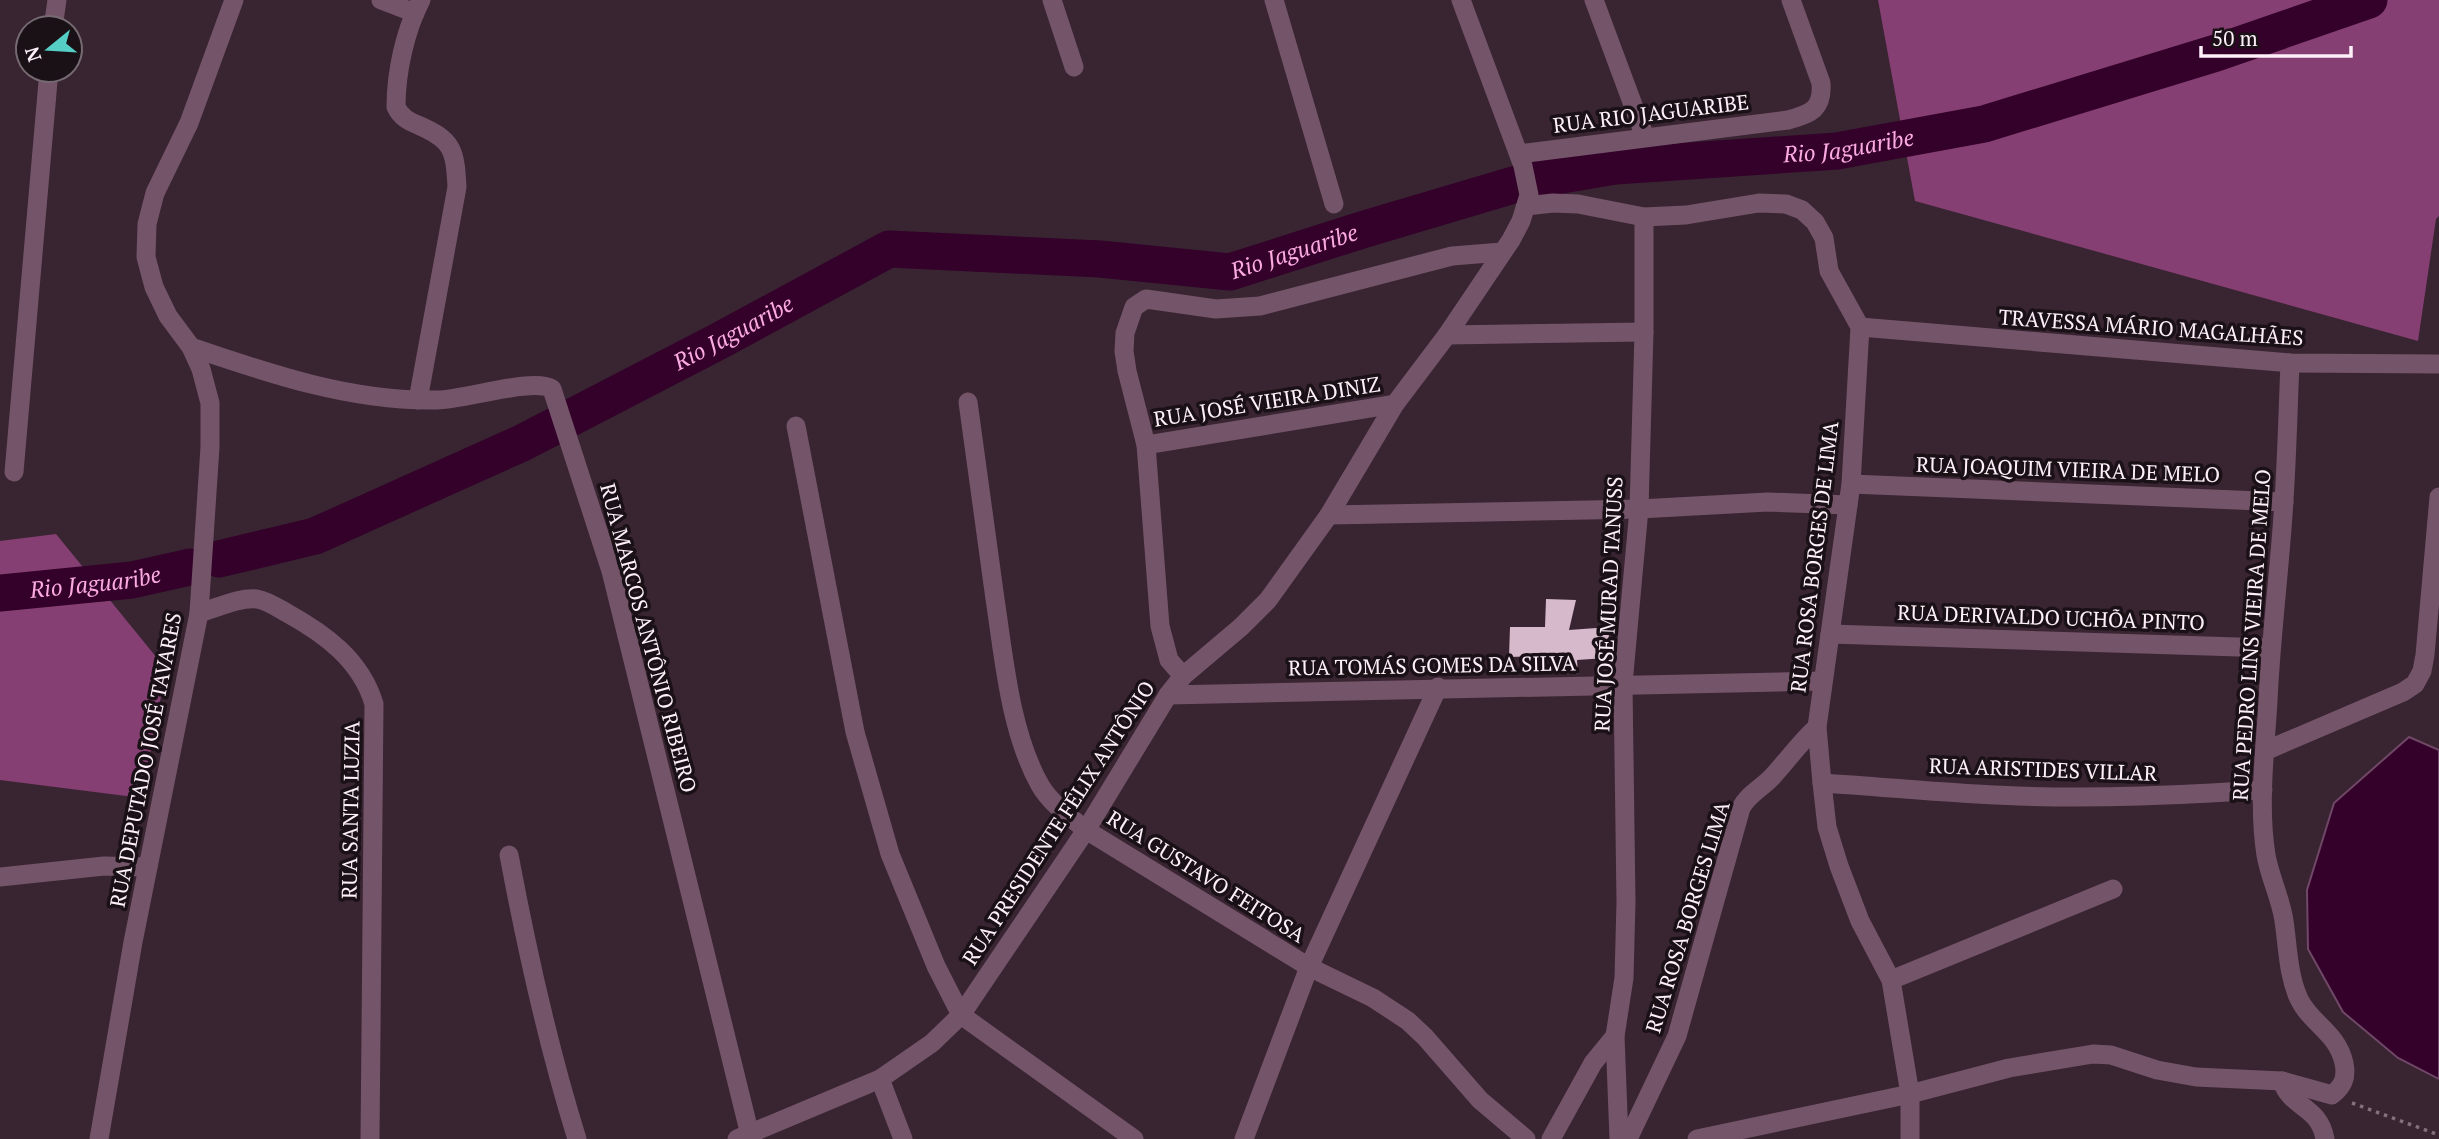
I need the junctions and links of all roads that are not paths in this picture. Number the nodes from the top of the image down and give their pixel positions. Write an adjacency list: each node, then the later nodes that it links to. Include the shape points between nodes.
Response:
1 (234, 0): 20 (street, RUA DEPUTADO JOSÉ TAVARES, via 189,123 155,193 147,224 146,257 154,288)
2 (381, 0): 8 (street)
3 (1052, 0): 9 (street)
4 (1274, 0): 14 (street)
5 (1461, 0): 12 (street)
6 (1594, 0): 11 (street)
7 (1791, 0): 11 (street, RUA RIO JAGUARIBE, via 1821,83 1822,95 1812,111 1788,120)
8 (418, 6): 23 (street, via 403,54 396,107 408,121 447,142 457,187)
9 (1074, 66)
10 (48, 84): 28 (street)
11 (1645, 137): 12 (street, RUA RIO JAGUARIBE)
12 (1521, 160): 13 (street)
13 (1527, 201): 15 (street, via 1578,204); 16 (street, RUA PRESIDENTE FÉLIX ANTÔNIO)
14 (1334, 204)
15 (1644, 217): 17 (street, via 1759,203 1786,204 1802,211 1824,238 1829,271); 18 (street, RUA JOSÉ MURAD TANUSS)
16 (1502, 252): 19 (street, RUA PRESIDENTE FÉLIX ANTÔNIO); 27 (street, via 1452,256 1260,306 1216,309 1146,299 1139,302 1129,315 1124,351)
17 (1860, 327): 21 (street, TRAVESSA MÁRIO MAGALHÃES); 29 (street, RUA ROSA BORGES DE LIMA)
18 (1644, 332): 19 (street); 33 (street, RUA JOSÉ MURAD TANUSS)
19 (1447, 335): 25 (street, RUA PRESIDENTE FÉLIX ANTÔNIO)
20 (191, 347): 23 (street, RUA MARCOS ANTÔNIO RIBEIRO, via 366,397); 35 (street, RUA DEPUTADO JOSÉ TAVARES, via 210,403)
21 (2290, 363): 22 (street, TRAVESSA MÁRIO MAGALHÃES); 31 (street, RUA PEDRO LINS VIEIRA DE MELO)
22 (2439, 364)
23 (418, 400): 59 (street, RUA MARCOS ANTÔNIO RIBEIRO, via 467,397 526,385 552,389 611,571)
24 (968, 402): 47 (street, RUA GUSTAVO FEITOSA, via 1013,712 1041,789)
25 (1395, 404): 27 (street, RUA JOSÉ VIEIRA DINIZ); 34 (street, RUA PRESIDENTE FÉLIX ANTÔNIO)
26 (796, 426): 54 (street, via 855,732 890,854)
27 (1146, 445): 38 (street, via 1160,626 1169,660)
28 (14, 472)
29 (1851, 484): 31 (street, RUA JOAQUIM VIEIRA DE MELO); 32 (street, RUA ROSA BORGES DE LIMA)
30 (2439, 497): 44 (street, via 2425,655 2415,684)
31 (2284, 502): 37 (street, RUA PEDRO LINS VIEIRA DE MELO)
32 (1848, 505): 33 (street, via 1768,502); 36 (street, RUA ROSA BORGES DE LIMA)
33 (1639, 509): 34 (street); 40 (street, RUA JOSÉ MURAD TANUSS)
34 (1329, 515): 38 (street, RUA PRESIDENTE FÉLIX ANTÔNIO, via 1268,600)
35 (200, 613): 49 (street, RUA DEPUTADO JOSÉ TAVARES); 61 (street, RUA SANTA LUZIA, via 248,600 269,603 332,643 357,667 369,688 374,704)
36 (1830, 634): 37 (street, RUA DERIVALDO UCHÕA PINTO); 39 (street, RUA ROSA BORGES DE LIMA)
37 (2270, 648): 44 (street, RUA PEDRO LINS VIEIRA DE MELO)
38 (1183, 676): 42 (street, RUA PRESIDENTE FÉLIX ANTÔNIO)
39 (1823, 681): 40 (street, RUA TOMÁS GOMES DA SILVA); 43 (street, RUA ROSA BORGES DE LIMA)
40 (1623, 684): 41 (street, RUA TOMÁS GOMES DA SILVA); 55 (street, RUA JOSÉ MURAD TANUSS, via 1626,902 1624,978)
41 (1438, 687): 42 (street, RUA TOMÁS GOMES DA SILVA); 52 (street)
42 (1168, 695): 47 (street, RUA PRESIDENTE FÉLIX ANTÔNIO)
43 (1818, 727): 45 (street, RUA ROSA BORGES DE LIMA); 69 (street, RUA ROSA BORGES LIMA, via 1741,808 1677,1036)
44 (2265, 751): 46 (street, RUA PEDRO LINS VIEIRA DE MELO)
45 (1822, 783): 46 (street, RUA ARISTIDES VILLAR, via 2064,797); 53 (street, RUA ROSA BORGES DE LIMA, via 1827,827 1839,866 1860,921)
46 (2263, 790): 57 (street, RUA PEDRO LINS VIEIRA DE MELO, via 2267,856 2284,921 2294,987 2306,1012 2326,1029 2344,1063 2344,1083 2332,1095)
47 (1086, 830): 52 (street, RUA GUSTAVO FEITOSA); 54 (street, RUA PRESIDENTE FÉLIX ANTÔNIO)
48 (509, 855): 62 (street, via 543,1019)
49 (148, 867): 50 (street, via 104,866); 60 (street, RUA DEPUTADO JOSÉ TAVARES)
50 (0, 877)
51 (2113, 888): 53 (street)
52 (1309, 967): 65 (street); 66 (street, RUA GUSTAVO FEITOSA, via 1408,1021 1480,1100)
53 (1891, 980): 58 (street, RUA ROSA BORGES DE LIMA)
54 (961, 1015): 56 (street, RUA PRESIDENTE FÉLIX ANTÔNIO, via 932,1044); 64 (street)
55 (1615, 1036): 67 (street, via 1593,1063); 68 (street, RUA JOSÉ MURAD TANUSS)
56 (880, 1079): 59 (street, RUA PRESIDENTE FÉLIX ANTÔNIO); 63 (street)
57 (2282, 1082): 58 (street, via 2196,1077 2093,1054 2009,1068); 72 (street, via 2287,1094 2318,1119)
58 (1910, 1094): 70 (street); 71 (street, RUA ROSA BORGES DE LIMA)
59 (746, 1137)
60 (99, 1139)
61 (370, 1139)
62 (577, 1139)
63 (903, 1139)
64 (1134, 1139)
65 (1244, 1139)
66 (1527, 1139)
67 (1550, 1139)
68 (1619, 1139)
69 (1628, 1139)
70 (1697, 1139)
71 (1910, 1139)
72 (2325, 1139)

